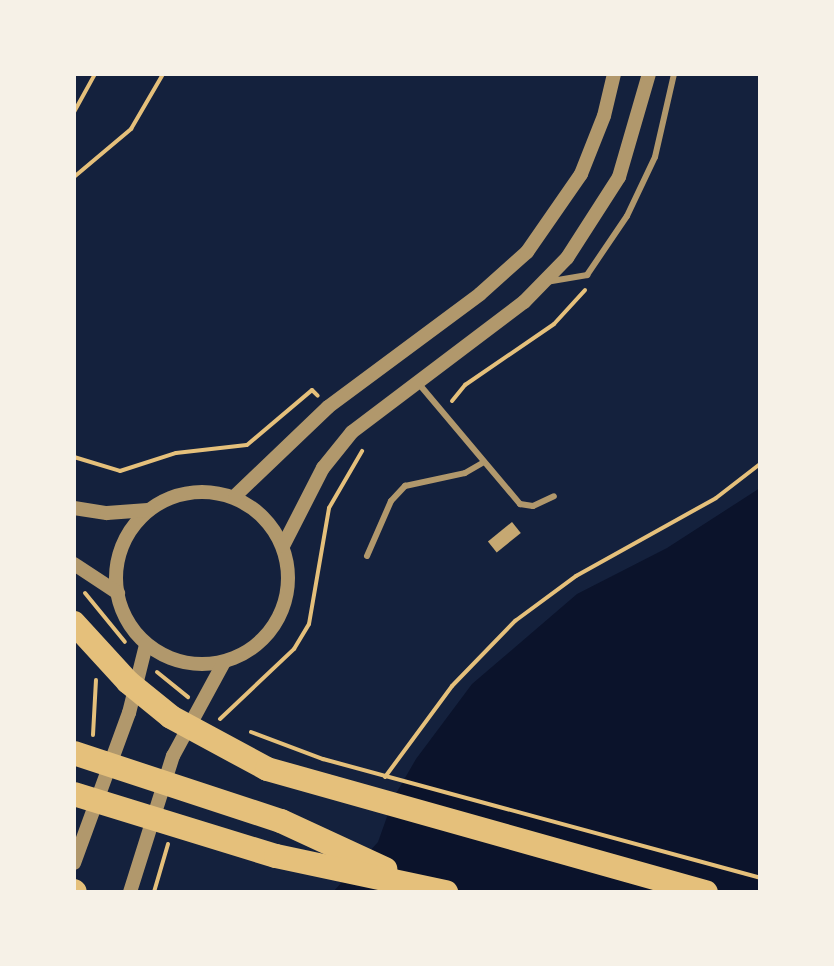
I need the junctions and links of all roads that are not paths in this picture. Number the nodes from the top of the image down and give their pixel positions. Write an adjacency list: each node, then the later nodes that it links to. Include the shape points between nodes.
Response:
1 (614, 74): 7 (street, via 581,174 527,252 480,294 328,407)
2 (649, 74): 4 (street, via 619,177 587,233)
3 (674, 74): 4 (lane, via 655,157 627,216 587,275)
4 (546, 282): 5 (street)
5 (417, 381): 6 (lane); 11 (street, via 368,417 336,450)
6 (484, 462): 8 (lane, via 524,506); 12 (lane, via 465,473 405,486 391,501)
7 (235, 496): 10 (street, via 218,491 181,493); 11 (street, via 263,515)
8 (554, 496)
9 (74, 508): 10 (street, via 107,513)
10 (148, 510): 14 (street, via 120,557)
11 (283, 546): 17 (street, via 285,594 273,623 253,647)
12 (367, 556)
13 (74, 564): 14 (street)
14 (118, 593): 16 (street, via 127,621)
15 (74, 623): 23 (highway, via 128,682 171,717 267,769)
16 (146, 645): 17 (street, via 191,665); 20 (street, via 129,713)
17 (224, 662): 22 (street, via 173,756)
18 (82, 749): 21 (highway, via 281,821)
19 (74, 794): 21 (highway, via 276,856)
20 (74, 863)
21 (435, 890)
22 (130, 892)
23 (706, 892)

